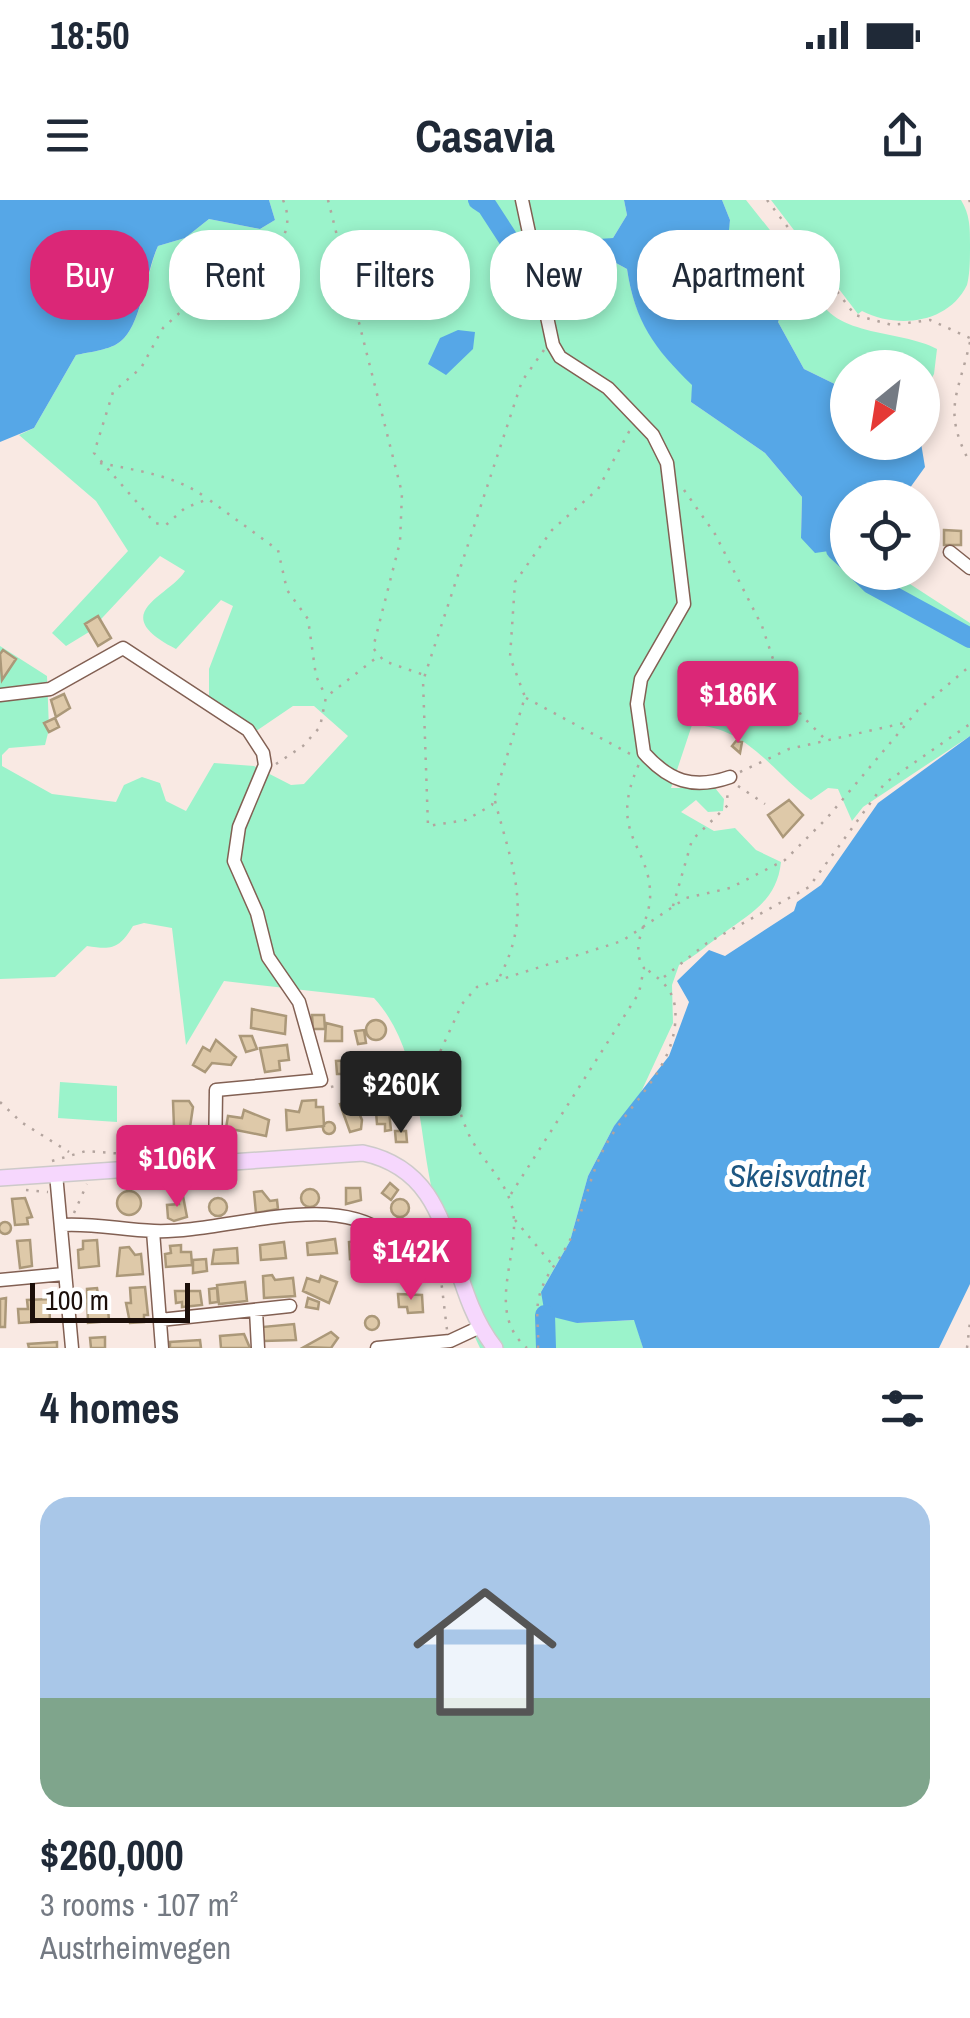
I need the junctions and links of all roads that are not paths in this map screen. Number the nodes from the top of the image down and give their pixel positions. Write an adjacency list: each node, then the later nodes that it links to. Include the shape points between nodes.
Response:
1 (522, 200): 5 (street, via 552,345 602,383 658,442 668,475 684,604 641,679 637,704 644,753 676,781)
2 (950, 552): 3 (street)
3 (970, 568)
4 (0, 694): 6 (street, via 50,688 124,648 248,730 265,764 236,836 234,861 268,957 298,1002 322,1080 216,1090)
5 (730, 777)
6 (215, 1161): 7 (main road); 17 (main road, via 363,1153 386,1158 431,1196)
7 (50, 1169): 8 (main road); 9 (street)
8 (0, 1178)
9 (64, 1220): 10 (street); 12 (street)
10 (153, 1232): 11 (street, via 338,1214); 16 (street)
11 (386, 1234)
12 (64, 1274): 13 (street); 18 (street)
13 (0, 1280)
14 (290, 1306): 15 (street)
15 (256, 1310): 16 (street); 20 (street)
16 (160, 1320): 19 (street)
17 (480, 1327): 21 (street, via 450,1341); 22 (main road)
18 (72, 1348)
19 (162, 1348)
20 (258, 1348)
21 (377, 1348)
22 (495, 1348)

